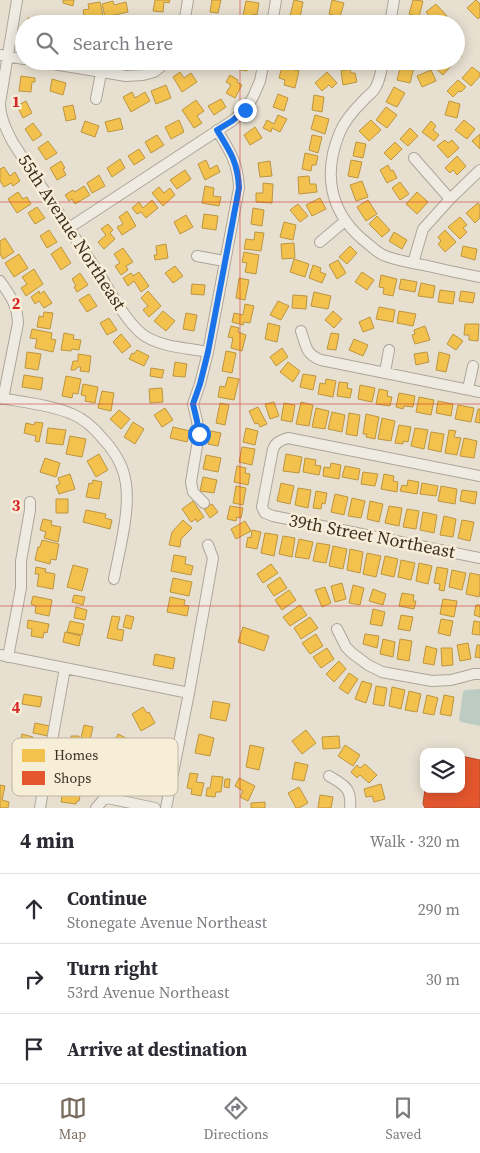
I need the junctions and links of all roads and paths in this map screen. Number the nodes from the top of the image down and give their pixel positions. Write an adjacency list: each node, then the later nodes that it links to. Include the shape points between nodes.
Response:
1 (17, 0): 8 (street, 55th Avenue Northeast)
2 (188, 0): 5 (street)
3 (276, 0): 6 (street)
4 (394, 0): 7 (street)
5 (186, 15)
6 (274, 15)
7 (392, 15)
8 (4, 55): 20 (street, 55th Avenue Northeast, via 0,107 4,126)
9 (84, 70): 13 (street)
10 (157, 70): 13 (street, via 126,76)
11 (262, 70): 15 (street, via 245,110)
12 (381, 70): 19 (street, via 374,90 342,127 332,157 333,198)
13 (101, 73): 14 (street)
14 (96, 99)
15 (217, 130): 20 (street); 23 (street, via 236,164 239,181)
16 (414, 158): 18 (street)
17 (480, 170): 18 (street)
18 (450, 199): 24 (street, via 423,229)
19 (345, 221): 21 (street); 24 (street, via 378,252)
20 (69, 228): 29 (street, 55th Avenue Northeast, via 143,334 159,343)
21 (320, 242)
22 (197, 256): 23 (street)
23 (224, 261): 29 (street)
24 (413, 263): 25 (street)
25 (480, 277)
26 (0, 281): 34 (street, via 18,311)
27 (301, 331): 31 (street, via 313,357)
28 (389, 350): 31 (street)
29 (208, 352): 37 (street, via 193,404 199,434 191,482 193,492)
30 (473, 366): 32 (street)
31 (385, 372): 32 (street)
32 (468, 389): 33 (street)
33 (480, 392)
34 (2, 398): 40 (street, via 73,414 95,429 111,447 126,483 127,500)
35 (480, 476): 39 (street, 39th Street Northeast, via 288,438 280,440 271,456 262,507 265,513 273,516)
36 (30, 502): 42 (street, via 21,561 21,588)
37 (204, 504)
38 (208, 545): 45 (street, via 213,558)
39 (480, 558)
40 (114, 579)
41 (337, 629): 44 (street, via 352,654 382,672 432,682)
42 (4, 656): 43 (street)
43 (65, 668): 45 (street); 46 (street)
44 (480, 674)
45 (189, 693): 47 (street)
46 (52, 738)
47 (178, 748)
48 (330, 776): 51 (street, via 347,787)
49 (98, 805): 50 (street, via 107,798)
50 (155, 808)
51 (350, 808)

